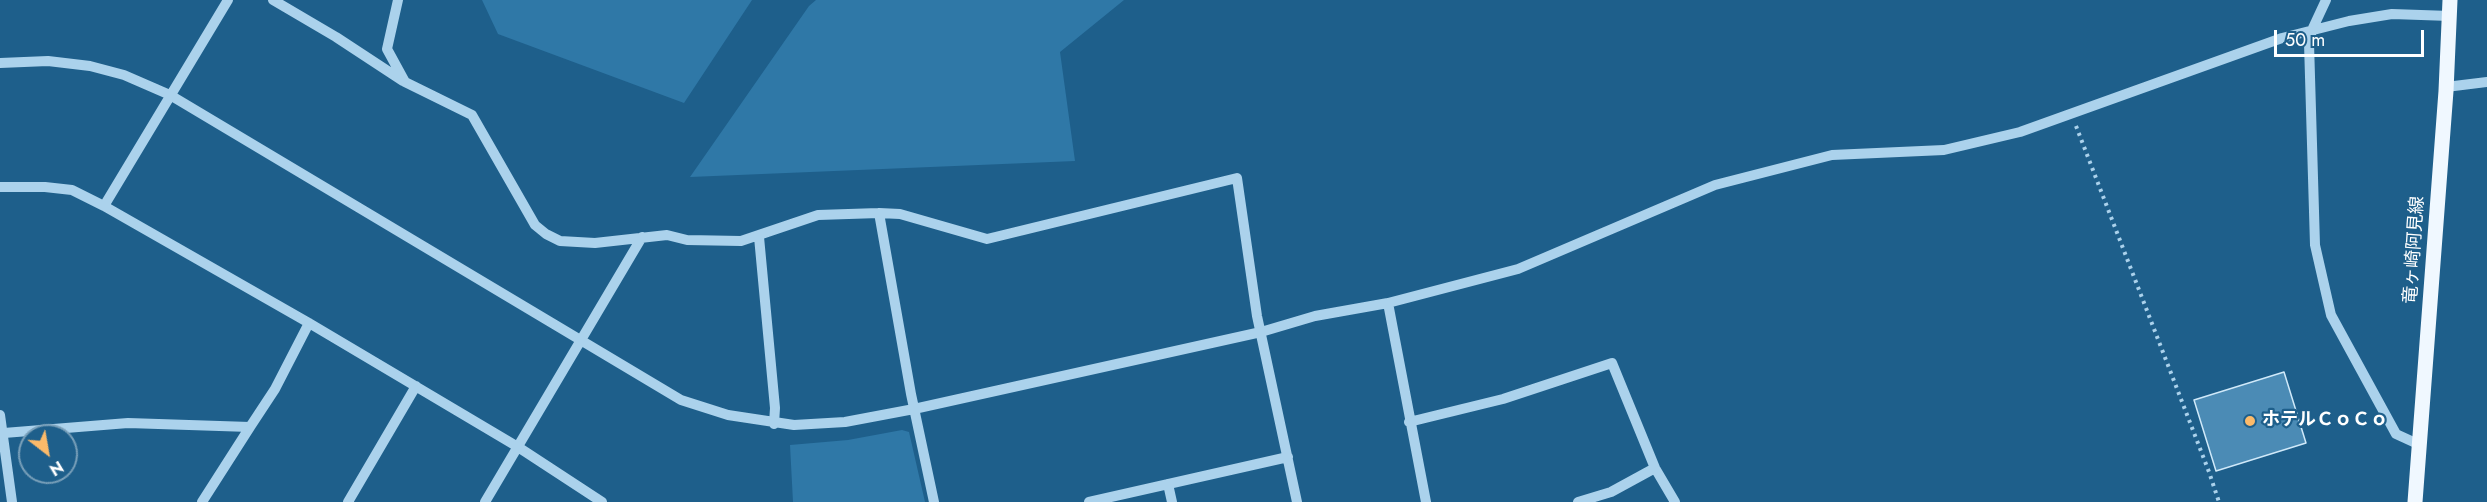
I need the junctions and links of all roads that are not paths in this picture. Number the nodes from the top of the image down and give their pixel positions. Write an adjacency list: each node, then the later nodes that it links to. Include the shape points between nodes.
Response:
1 (228, 0): 12 (street)
2 (273, 0): 9 (street)
3 (398, 0): 9 (street, via 387,48)
4 (2326, 0): 7 (street)
5 (2450, 0): 6 (main road, 竜ヶ崎阿見線)
6 (2450, 16): 7 (street, via 2392,14); 11 (main road, 竜ヶ崎阿見線)
7 (2312, 30): 18 (street, via 2020,132 1944,150 1832,155 1715,185 1518,269); 29 (street, via 2309,89 2315,245 2331,315 2396,434)
8 (0, 63): 12 (street, via 48,61 90,66 124,75)
9 (405, 82): 16 (street, via 472,115 524,209 546,234 560,241 595,243)
10 (2487, 82): 11 (street)
11 (2446, 87): 29 (main road, 竜ヶ崎阿見線)
12 (170, 95): 14 (street); 21 (street)
13 (0, 187): 14 (street, via 72,190)
14 (104, 206): 19 (street)
15 (879, 213): 17 (street, via 818,215); 20 (street, via 900,214 987,239 1237,178); 23 (street)
16 (642, 237): 17 (street, via 667,235 687,240 741,241); 21 (street)
17 (759, 237): 26 (street)
18 (1388, 303): 20 (street, via 1315,316); 25 (street)
19 (309, 323): 22 (street); 27 (street, via 275,389)
20 (1261, 332): 23 (street); 31 (street)
21 (581, 340): 26 (street, via 681,400); 30 (street)
22 (416, 386): 30 (street); 36 (street)
23 (914, 409): 26 (street, via 845,422); 39 (street)
24 (0, 415): 28 (street)
25 (1410, 422): 32 (street, via 1503,399 1612,363); 43 (street)
26 (774, 424)
27 (249, 427): 28 (street, via 128,423); 35 (street)
28 (4, 433): 34 (street)
29 (2420, 445): 46 (main road, 竜ヶ崎阿見線)
30 (518, 447): 37 (street); 38 (street)
31 (1288, 457): 33 (street); 42 (street)
32 (1655, 468): 44 (street, via 1611,492); 45 (street)
33 (1168, 484): 40 (street); 41 (street)
34 (12, 502)
35 (202, 502)
36 (348, 502)
37 (485, 502)
38 (602, 502)
39 (934, 502)
40 (1089, 502)
41 (1172, 502)
42 (1298, 502)
43 (1426, 502)
44 (1578, 502)
45 (1675, 502)
46 (2415, 502)

